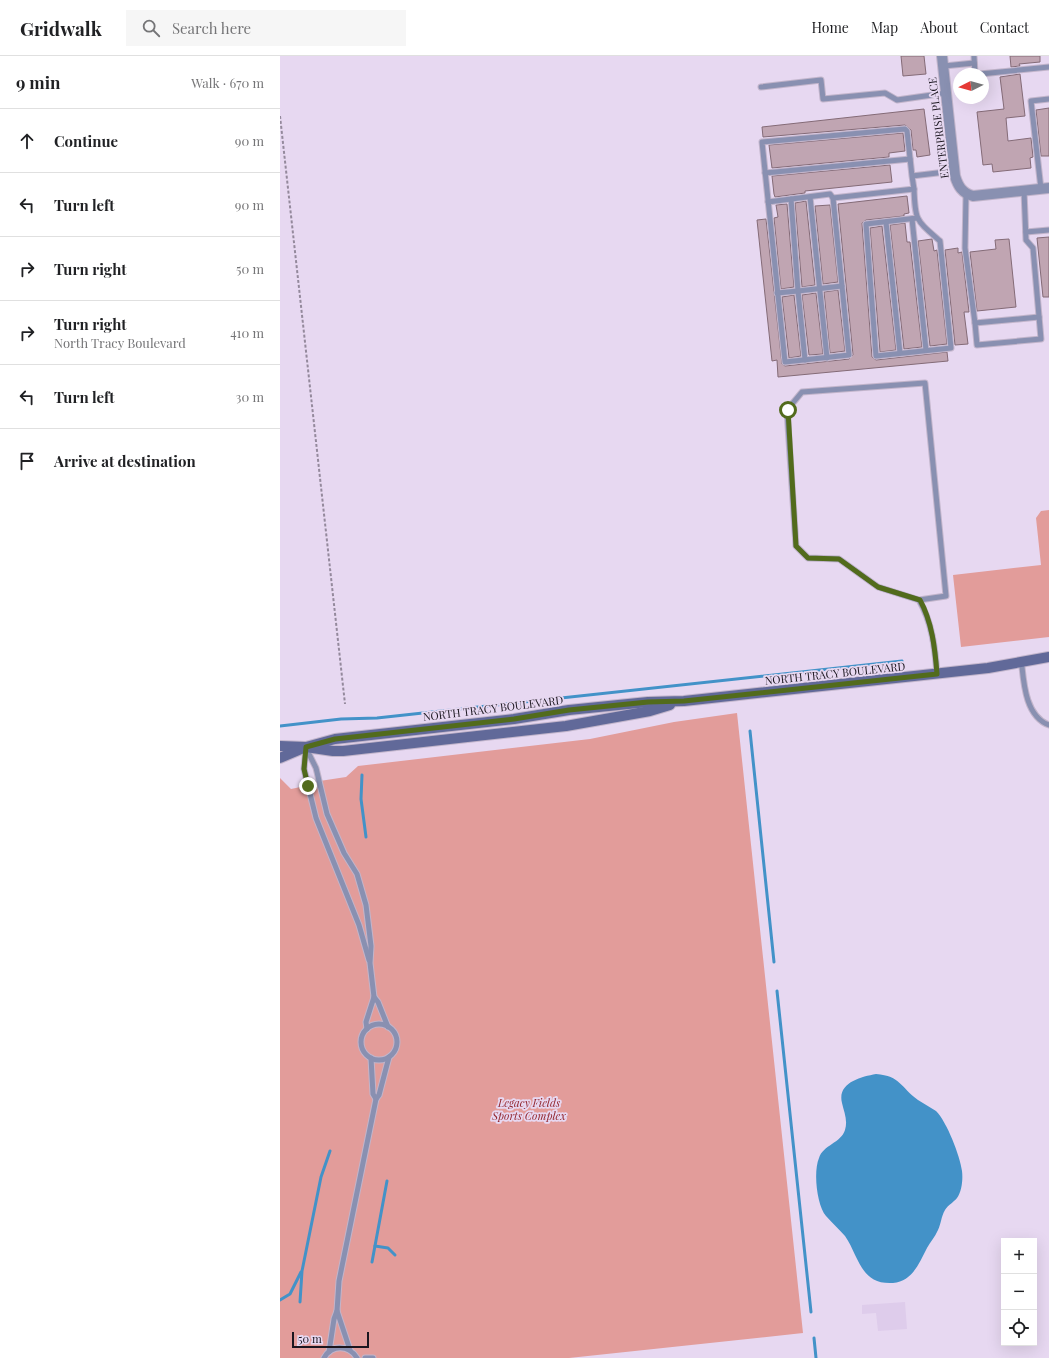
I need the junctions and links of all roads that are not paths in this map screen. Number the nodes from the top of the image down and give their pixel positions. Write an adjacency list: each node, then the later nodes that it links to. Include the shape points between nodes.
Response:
1 (974, 56): 3 (lane)
2 (943, 61): 3 (lane); 8 (street, ENTERPRISE PLACE)
3 (974, 63): 5 (lane)
4 (1049, 67): 6 (lane)
5 (974, 68)
6 (989, 73)
7 (761, 88): 8 (lane, via 821,80 823,99 885,93 897,100)
8 (946, 93): 11 (street, ENTERPRISE PLACE)
9 (1049, 99): 14 (lane, via 1031,101)
10 (910, 159): 12 (lane); 12 (lane, via 905,129 762,142); 13 (lane)
11 (954, 171): 13 (lane); 17 (street, ENTERPRISE PLACE, via 958,185)
12 (765, 173): 21 (lane)
13 (912, 176): 15 (lane)
14 (1045, 188): 16 (street)
15 (914, 189): 19 (lane); 22 (lane)
16 (1024, 191): 17 (street, via 973,196); 25 (lane)
17 (966, 194): 31 (lane, via 965,248)
18 (810, 197): 19 (lane, via 830,194); 20 (lane); 27 (lane)
19 (833, 198): 26 (lane)
20 (791, 199): 21 (lane); 28 (lane)
21 (768, 202): 29 (lane)
22 (914, 218): 23 (lane); 32 (lane); 32 (lane, via 940,241 951,348)
23 (886, 222): 33 (lane); 33 (lane, via 866,224 876,356)
24 (1049, 230): 25 (lane)
25 (1026, 232): 30 (lane, via 1026,240 1032,248)
26 (842, 286): 27 (lane); 34 (lane, via 849,355)
27 (820, 288): 28 (lane); 34 (lane)
28 (798, 291): 29 (lane); 35 (lane)
29 (777, 293): 35 (lane, via 784,362)
30 (1039, 317): 31 (lane); 31 (lane, via 1041,339 977,345)
31 (975, 323)
32 (926, 350): 33 (lane)
33 (900, 353)
34 (827, 358): 35 (lane)
35 (805, 360)
36 (920, 600): 36 (lane, via 878,587 839,559 808,558 796,546 788,410 802,392 926,383 946,596); 41 (lane, via 927,614)
37 (1049, 657): 40 (main road, NORTH TRACY BOULEVARD)
38 (1049, 664): 39 (main road, NORTH TRACY BOULEVARD)
39 (1022, 667): 40 (main road, NORTH TRACY BOULEVARD); 43 (lane, via 1025,694 1037,717)
40 (988, 668): 41 (main road, NORTH TRACY BOULEVARD)
41 (937, 674): 42 (main road, NORTH TRACY BOULEVARD)
42 (684, 701): 45 (main road, NORTH TRACY BOULEVARD, via 569,710 514,719 335,739); 45 (main road, NORTH TRACY BOULEVARD, via 566,726 343,751)
43 (1049, 725)
44 (280, 746): 45 (main road, NORTH TRACY BOULEVARD)
45 (306, 747): 46 (main road, NORTH TRACY BOULEVARD); 47 (lane, via 304,769 316,818 354,913); 47 (lane, via 316,768 335,833 363,890 371,946)
46 (280, 758)
47 (370, 963): 48 (lane)
48 (374, 997): 49 (lane); 50 (lane, via 366,1022)
49 (388, 1027): 50 (lane, via 377,1024); 51 (lane, via 396,1040 396,1046)
50 (367, 1029): 52 (lane, via 363,1033 361,1044)
51 (389, 1057): 52 (lane); 53 (lane)
52 (371, 1058): 53 (lane, via 373,1094)
53 (376, 1099): 54 (lane, via 341,1263)
54 (337, 1311): 55 (lane); 56 (lane)
55 (350, 1350): 56 (lane, via 339,1347); 58 (lane)
56 (329, 1352): 57 (lane)
57 (324, 1358)
58 (357, 1358)
59 (365, 1358): 60 (lane)
60 (373, 1358)

